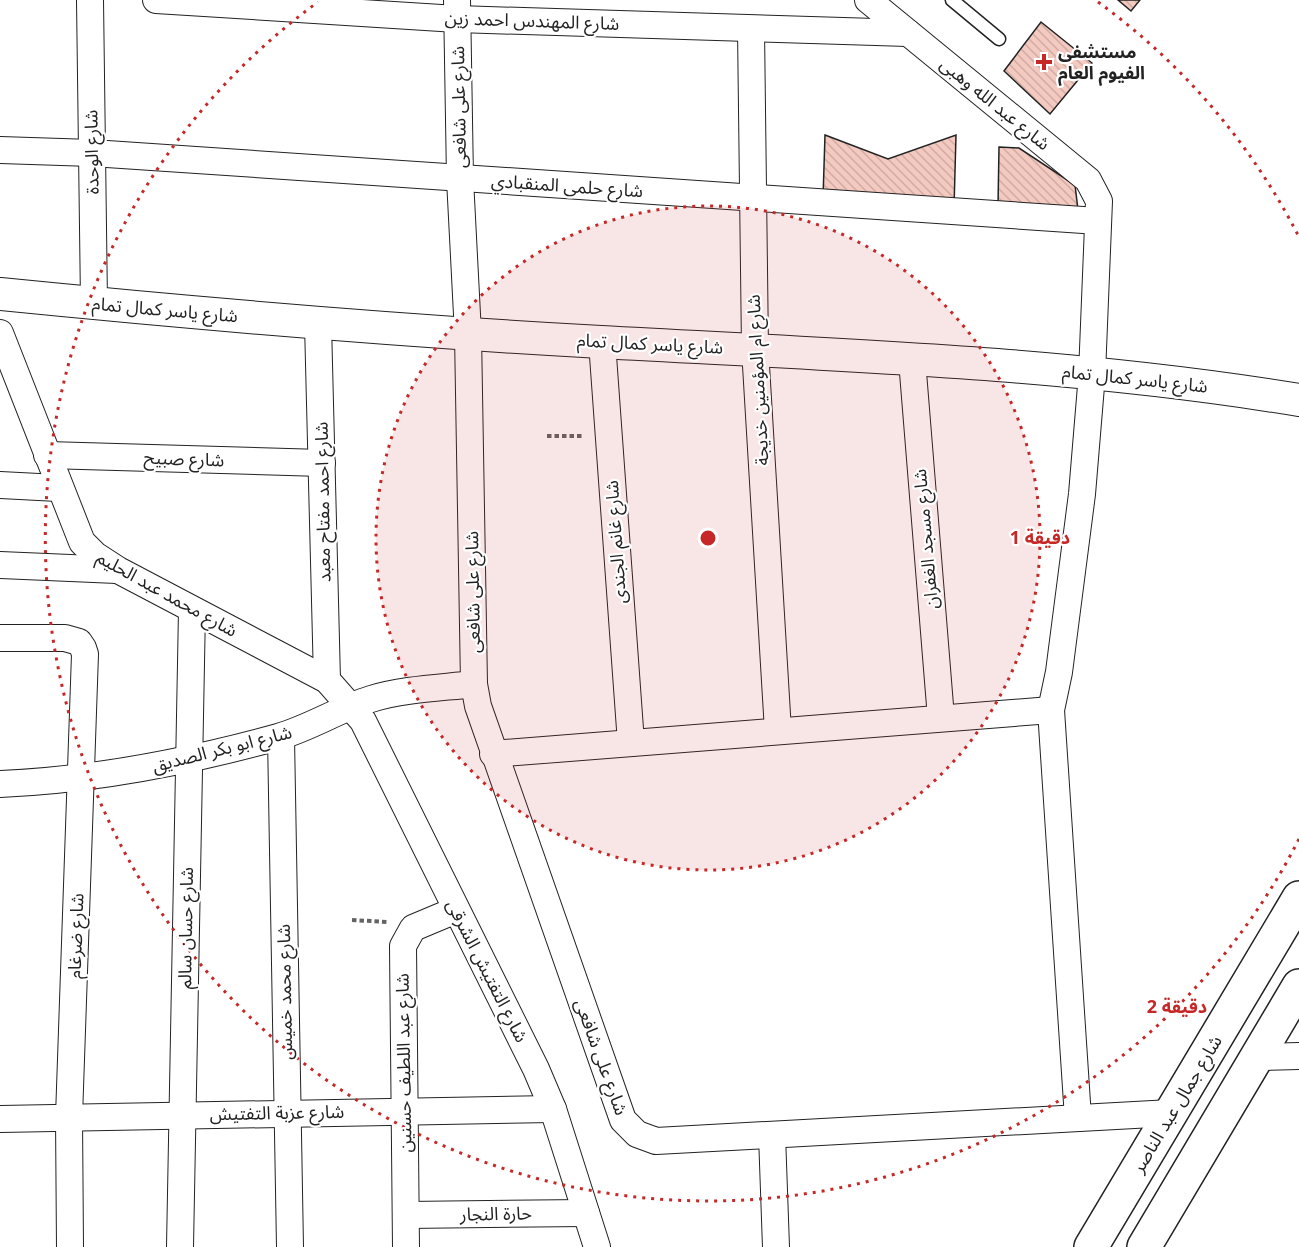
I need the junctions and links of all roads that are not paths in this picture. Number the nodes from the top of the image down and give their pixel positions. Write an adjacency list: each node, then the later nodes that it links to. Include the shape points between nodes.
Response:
1 (90, 0): 10 (street, شارع الوحدة)
2 (156, 0): 5 (street, شارع المهندس احمد زين)
3 (868, 0): 7 (street, شارع عبد الله وهبى)
4 (952, 0): 8 (lane)
5 (457, 9): 6 (street, شارع المهندس احمد زين); 11 (street, شارع على شافعى)
6 (751, 29): 7 (street, شارع المهندس احمد زين); 12 (street, شارع ام المؤمنين خديجة)
7 (908, 33): 13 (street, شارع عبد الله وهبى, via 1088,180 1099,201)
8 (999, 39)
9 (0, 150): 10 (street, شارع حلمى المنقبادي)
10 (92, 153): 11 (street, شارع حلمى المنقبادي); 15 (street, شارع الوحدة)
11 (460, 179): 12 (street, شارع حلمى المنقبادي); 18 (street, شارع على شافعى)
12 (753, 199): 13 (street, شارع حلمى المنقبادي); 20 (street, شارع ام المؤمنين خديجة)
13 (1098, 221): 22 (street, شارع عبد الله وهبى)
14 (0, 294): 15 (street, شارع ياسر كمال تمام)
15 (94, 303): 16 (street, شارع ياسر كمال تمام)
16 (318, 324): 18 (street, شارع ياسر كمال تمام); 26 (street, شارع احمد مفتاح معبد)
17 (0, 333): 23 (street, شارع محمد عبد الحليم)
18 (468, 334): 19 (street, شارع ياسر كمال تمام); 34 (street, شارع على شافعى)
19 (602, 342): 20 (street, شارع ياسر كمال تمام); 40 (street, شارع غانم الجندى)
20 (755, 349): 21 (street, شارع ياسر كمال تمام); 38 (street, شارع ام المؤمنين خديجة)
21 (912, 360): 22 (street, شارع ياسر كمال تمام); 37 (street, شارع مسجد الغفران)
22 (1092, 374): 24 (street, شارع ياسر كمال تمام); 36 (street, شارع عبد الله وهبى, via 1080,505)
23 (10, 385): 25 (street, شارع محمد عبد الحليم)
24 (1299, 400)
25 (47, 455): 26 (street, شارع صبيح); 28 (street, شارع محمد عبد الحليم)
26 (322, 463): 33 (street, شارع احمد مفتاح معبد)
27 (0, 485): 28 (street)
28 (58, 488): 30 (street, شارع محمد عبد الحليم, via 82,542)
29 (0, 565): 30 (street)
30 (118, 570): 31 (street, شارع محمد عبد الحليم)
31 (192, 610): 33 (street, شارع محمد عبد الحليم); 42 (street, شارع حسان سالم)
32 (0, 638): 43 (street, شارع ضرغام, via 65,638 79,642 85,654)
33 (327, 680): 35 (street, شارع محمد عبد الحليم)
34 (474, 684): 35 (street, شارع ابو بكر الصديق, via 394,693); 41 (street, شارع على شافعى)
35 (352, 706): 39 (street, شارع ابو بكر الصديق); 46 (street, شارع التفتيش الشرقى, via 373,739)
36 (1051, 710): 37 (street); 56 (street, شارع عبد الله وهبى)
37 (941, 718): 38 (street)
38 (778, 731): 40 (street)
39 (281, 737): 42 (street, شارع ابو بكر الصديق); 52 (street, شارع محمد خميس)
40 (631, 743): 41 (street)
41 (493, 754): 58 (street, شارع على شافعى, via 623,1120 637,1134 656,1141)
42 (189, 759): 43 (street, شارع ابو بكر الصديق); 54 (street, شارع حسان سالم)
43 (82, 779): 44 (street, شارع ابو بكر الصديق); 55 (street, شارع ضرغام)
44 (0, 784)
45 (1299, 898): 53 (main road, شارع جمال عبد الناصر)
46 (456, 910): 50 (street, شارع التفتيش الشرقى); 51 (street, شارع عبد اللطيف حسنين, via 413,928 403,946)
47 (1299, 986): 49 (main road)
48 (1299, 1056): 49 (street)
49 (1259, 1057): 68 (main road)
50 (553, 1109): 51 (street, شارع عزبة التفتيش); 59 (street, شارع التفتيش الشرقى)
51 (404, 1112): 52 (street, شارع عزبة التفتيش); 60 (street, شارع عبد اللطيف حسنين)
52 (287, 1113): 54 (street, شارع عزبة التفتيش); 63 (street, شارع محمد خميس)
53 (1171, 1113): 56 (street); 67 (main road, شارع جمال عبد الناصر)
54 (182, 1115): 55 (street, شارع عزبة التفتيش); 62 (street, شارع حسان سالم)
55 (69, 1117): 57 (street, شارع عزبة التفتيش); 61 (street, شارع ضرغام)
56 (1078, 1118): 58 (street)
57 (0, 1119)
58 (772, 1135): 66 (street)
59 (586, 1213): 60 (street, حارة النجار); 65 (street, شارع التفتيش الشرقى)
60 (406, 1215): 64 (street, شارع عبد اللطيف حسنين)
61 (70, 1247)
62 (180, 1247)
63 (290, 1247)
64 (406, 1247)
65 (597, 1247)
66 (776, 1247)
67 (1091, 1247)
68 (1144, 1247)

